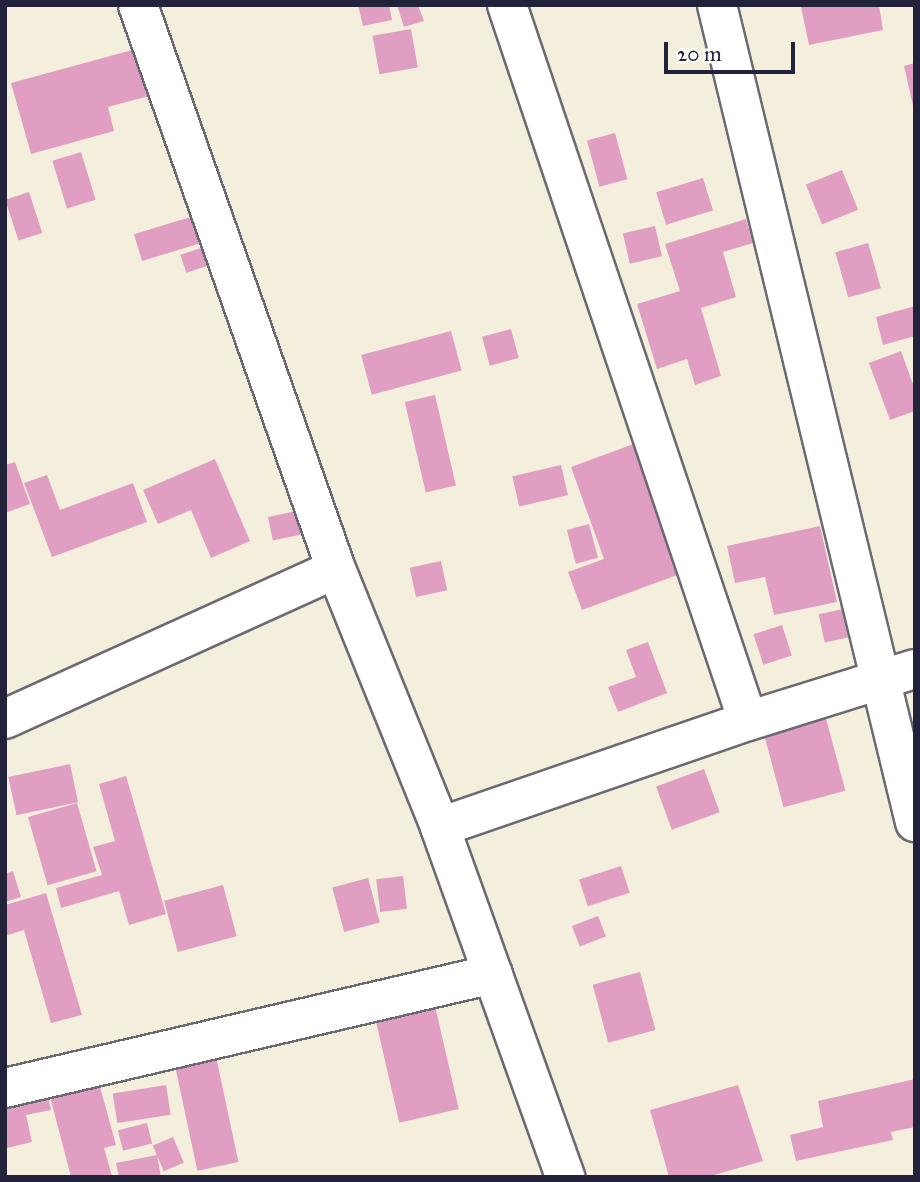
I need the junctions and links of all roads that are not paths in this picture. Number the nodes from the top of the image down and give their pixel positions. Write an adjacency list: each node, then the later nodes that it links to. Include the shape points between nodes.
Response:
1 (138, 5): 4 (street)
2 (507, 5): 7 (street)
3 (716, 5): 5 (street)
4 (336, 569): 6 (street); 9 (street)
5 (897, 674): 7 (street); 8 (street)
6 (5, 719)
7 (748, 721): 9 (street)
8 (915, 822)
9 (440, 827): 10 (street)
10 (493, 974): 11 (street); 12 (street)
11 (5, 1088)
12 (565, 1177)

